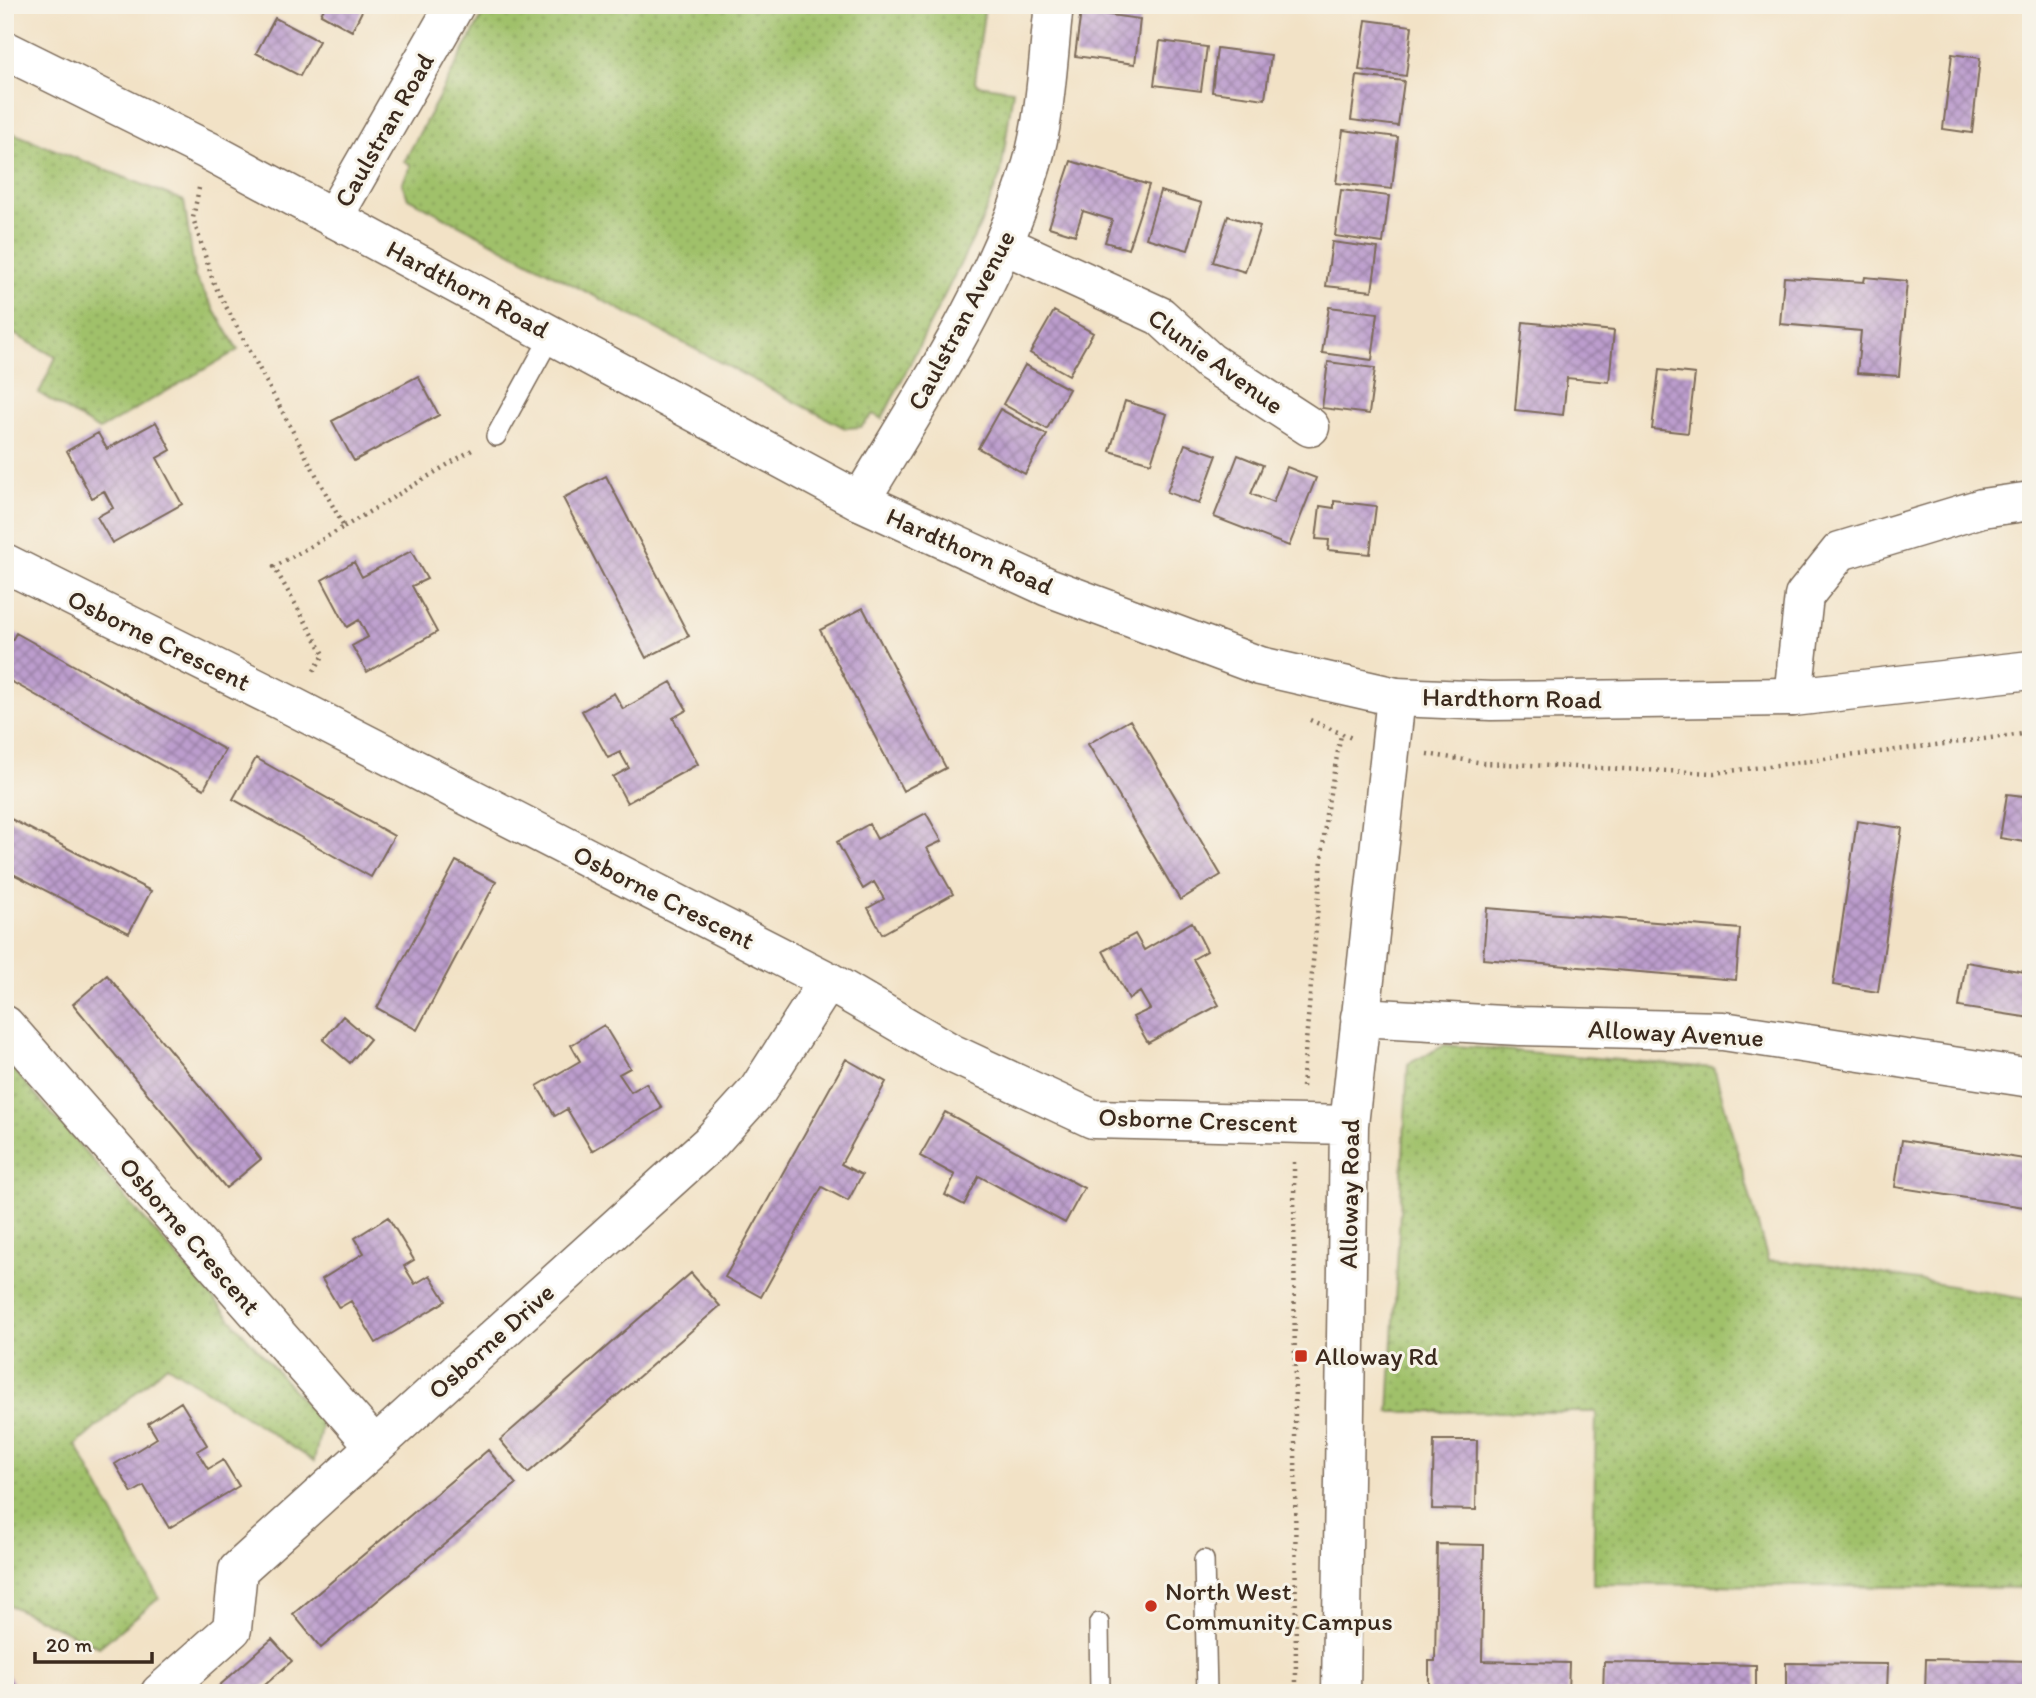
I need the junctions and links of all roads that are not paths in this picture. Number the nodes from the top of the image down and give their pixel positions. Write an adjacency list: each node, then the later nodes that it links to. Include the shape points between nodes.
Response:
1 (455, 5): 4 (street, Caulstran Road)
2 (1054, 5): 5 (street, Caulstran Avenue, via 1033,162)
3 (5, 50): 4 (street, Hardthorn Road)
4 (333, 218): 6 (street, Hardthorn Road)
5 (1005, 245): 7 (street, Clunie Avenue, via 1160,316 1210,362); 9 (street, Caulstran Avenue, via 933,380)
6 (552, 334): 8 (lane); 9 (street, Hardthorn Road)
7 (1310, 427)
8 (496, 436)
9 (860, 500): 13 (street, Hardthorn Road, via 1048,587 1260,666)
10 (2031, 501): 14 (street, via 1982,508 1840,551 1804,596)
11 (5, 563): 15 (street, Osborne Crescent)
12 (2031, 670): 14 (street, Hardthorn Road)
13 (1396, 697): 14 (street, Hardthorn Road, via 1491,701); 16 (street, Alloway Road)
14 (1793, 697)
15 (828, 981): 19 (street, Osborne Crescent, via 951,1053 1093,1119); 20 (street, Osborne Drive, via 758,1090 710,1143)
16 (1360, 1017): 18 (street, Alloway Avenue, via 1723,1031); 19 (street, Alloway Road)
17 (5, 1025): 20 (street, Osborne Crescent)
18 (2031, 1078)
19 (1349, 1125): 26 (street, Alloway Road)
20 (375, 1446): 23 (street, Osborne Drive, via 238,1570 232,1629)
21 (1204, 1560): 25 (lane)
22 (1099, 1623): 24 (lane)
23 (160, 1693)
24 (1100, 1693)
25 (1207, 1693)
26 (1341, 1693)

